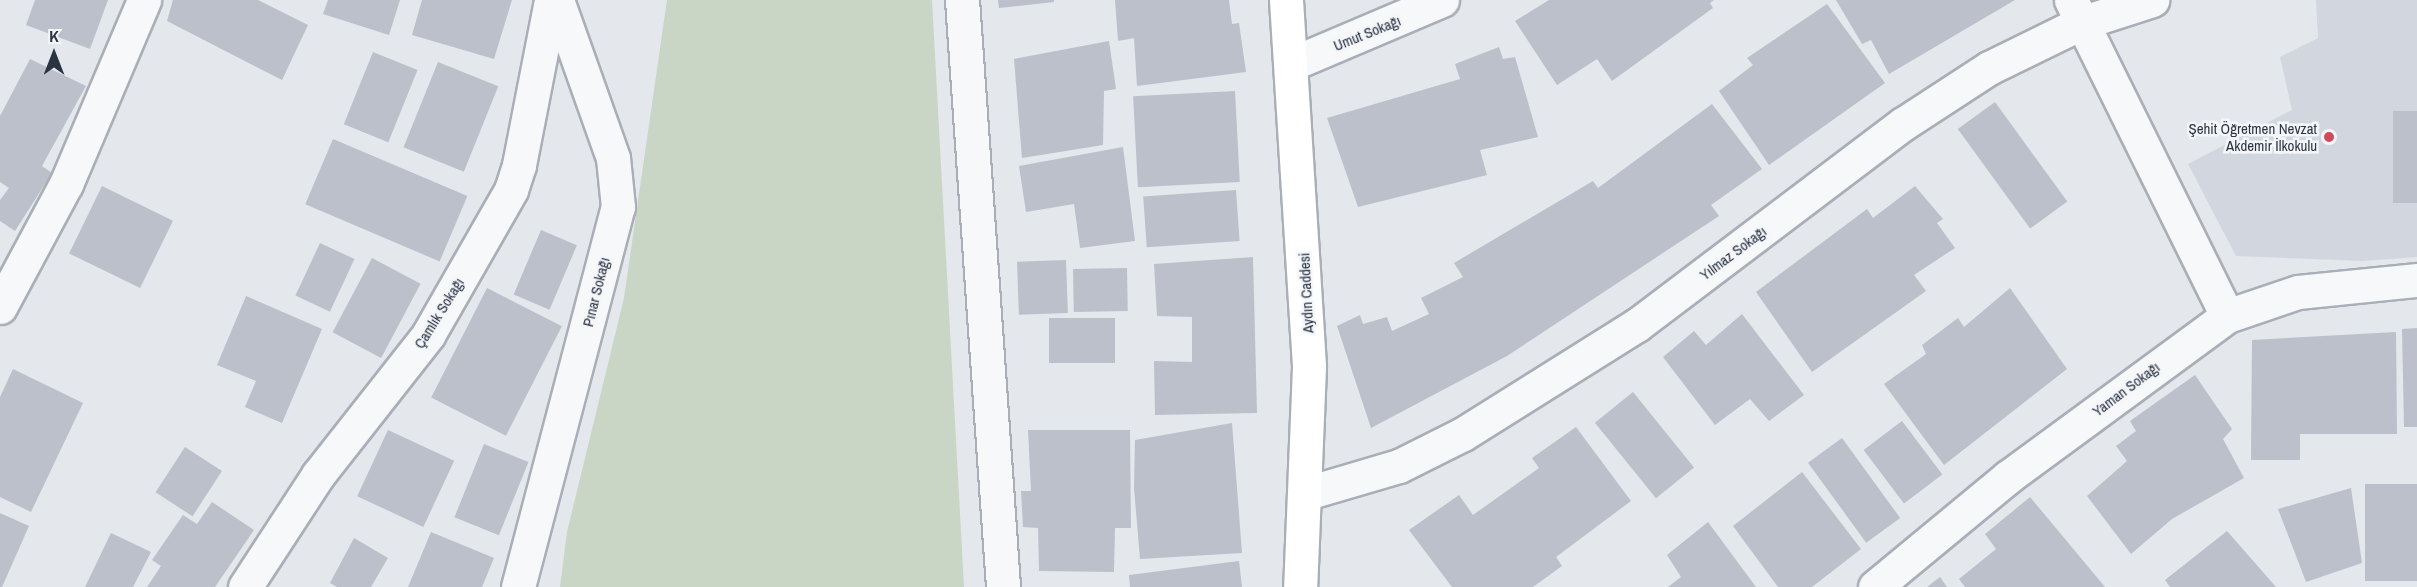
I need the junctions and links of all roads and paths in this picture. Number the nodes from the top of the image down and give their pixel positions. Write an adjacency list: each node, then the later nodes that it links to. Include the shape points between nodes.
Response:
1 (144, 0): 11 (street, via 66,184)
2 (551, 0): 14 (street, Çamlık Sokağı, via 511,190 428,335 318,475)
3 (557, 0): 15 (street, Pınar Sokağı, via 613,158 618,207)
4 (962, 0): 16 (street)
5 (1286, 0): 9 (street, Aydın Caddesi)
6 (1442, 0): 9 (street, Umut Sokağı)
7 (2152, 0): 8 (street, Yılmaz Sokağı)
8 (2076, 12): 12 (street); 13 (street, Yılmaz Sokağı, via 1903,123 1637,325 1463,434 1399,466)
9 (1291, 64): 13 (street, Aydın Caddesi, via 1309,367)
10 (2417, 279): 12 (street, Yaman Sokağı, via 2298,292)
11 (0, 306)
12 (2227, 316): 18 (street, Yaman Sokağı, via 2008,477)
13 (1307, 494): 17 (street, Aydın Caddesi)
14 (245, 587)
15 (518, 587)
16 (1003, 587)
17 (1300, 587)
18 (1875, 587)

